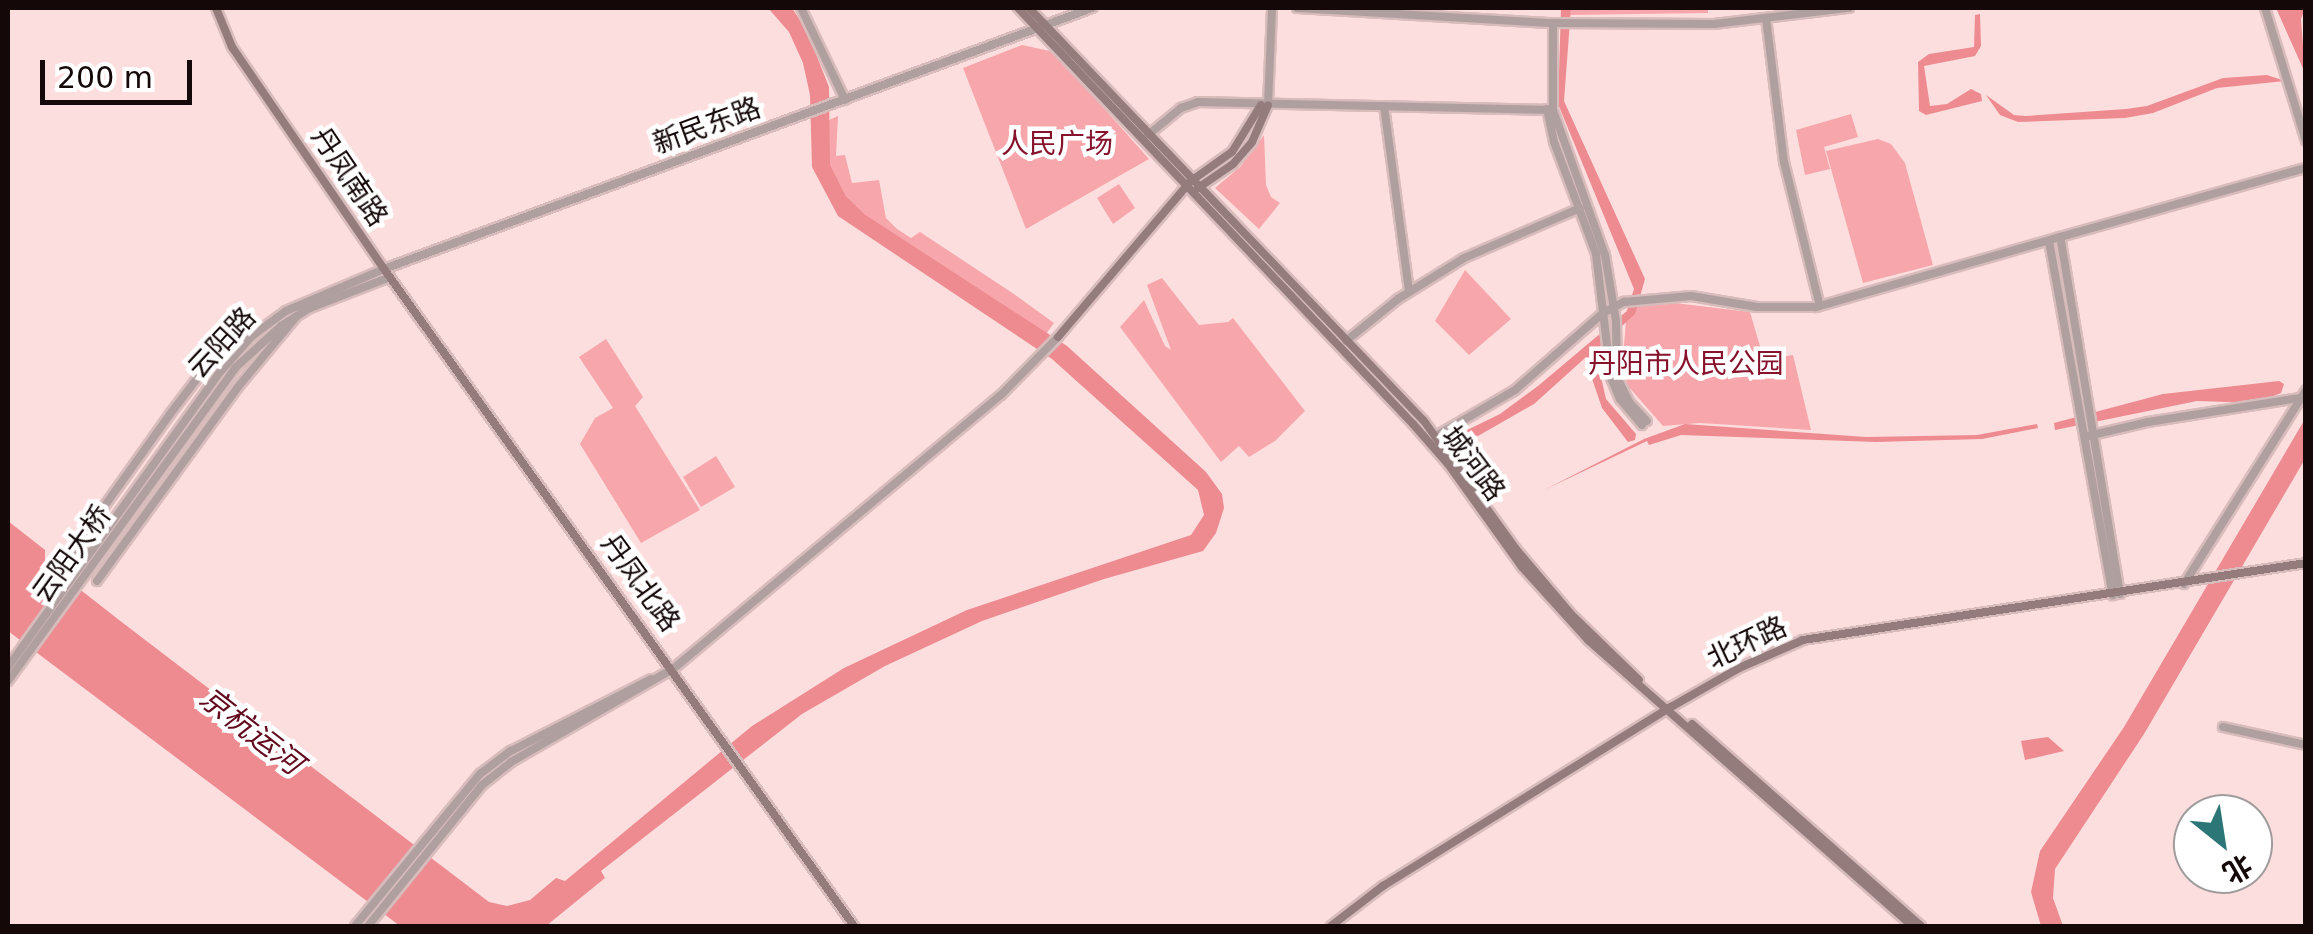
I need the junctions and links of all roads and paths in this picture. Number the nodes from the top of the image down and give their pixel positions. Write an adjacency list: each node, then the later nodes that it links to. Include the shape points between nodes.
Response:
1 (216, 8): 25 (main road, 丹凤南路, via 232,47)
2 (801, 8): 14 (street)
3 (1018, 8): 13 (main road, 城河路)
4 (1029, 8): 13 (main road, 城河路)
5 (1092, 8): 13 (street, 新民东路)
6 (1272, 8): 15 (street)
7 (1297, 8): 12 (street)
8 (1548, 8): 12 (street)
9 (1849, 8): 11 (street)
10 (2265, 8): 19 (street)
11 (1766, 18): 12 (street); 27 (street, via 1784,162)
12 (1552, 23): 17 (street)
13 (1041, 27): 14 (street, 新民东路); 18 (main road, 城河路); 21 (main road, 城河路)
14 (841, 102): 25 (street, 新民东路)
15 (1265, 105): 16 (street); 18 (street, via 1198,102); 21 (main road, via 1252,142 1233,164)
16 (1384, 106): 17 (street); 26 (street)
17 (1550, 110): 22 (street)
18 (1148, 135): 21 (main road, 城河路)
19 (2306, 141)
20 (2306, 168): 23 (street)
21 (1192, 185): 33 (main road); 34 (main road, 城河路); 50 (main road, 城河路, via 1413,424 1556,607)
22 (1583, 206): 26 (street, via 1464,258); 28 (street, via 1605,254); 29 (street)
23 (2060, 237): 24 (street); 38 (street)
24 (2050, 241): 27 (street); 38 (street)
25 (387, 273): 30 (street, 云阳路); 41 (street, 云阳路, via 286,311 255,334 221,371); 48 (main road, 丹凤北路)
26 (1409, 292): 34 (street)
27 (1820, 306): 28 (street, via 1757,307 1691,296 1645,298)
28 (1614, 308): 29 (street); 29 (street, via 1617,377 1645,423 1616,390)
29 (1604, 312): 40 (street, via 1514,390)
30 (297, 316): 35 (street); 36 (street, 云阳路)
31 (242, 328): 42 (street, via 170,414)
32 (294, 333): 35 (street)
33 (1058, 337): 48 (street, via 1001,395)
34 (1346, 340): 40 (main road, 城河路)
35 (278, 343): 36 (street); 44 (street, via 238,387)
36 (250, 352): 41 (street, 云阳路)
37 (2303, 394): 39 (street); 45 (street)
38 (2084, 407): 39 (street)
39 (2088, 431): 46 (street)
40 (1436, 436): 50 (main road, 城河路, via 1570,612)
41 (169, 449): 47 (street, 云阳大桥); 49 (street, 云阳大桥)
42 (66, 560)
43 (2306, 562): 45 (main road, 北环路)
44 (97, 581)
45 (2184, 584): 46 (main road, 北环路)
46 (2116, 594): 50 (main road, 北环路, via 1804,640)
47 (8, 667)
48 (673, 669): 53 (street, via 617,693 480,774); 54 (street, via 482,786); 55 (main road, 丹凤北路)
49 (8, 681)
50 (1669, 708): 56 (main road, 北环路, via 1383,886); 57 (main road, 城河路); 58 (main road, 城河路)
51 (2223, 728): 52 (street)
52 (2306, 745)
53 (355, 926)
54 (368, 926)
55 (854, 926)
56 (1331, 926)
57 (1912, 926)
58 (1921, 926)

